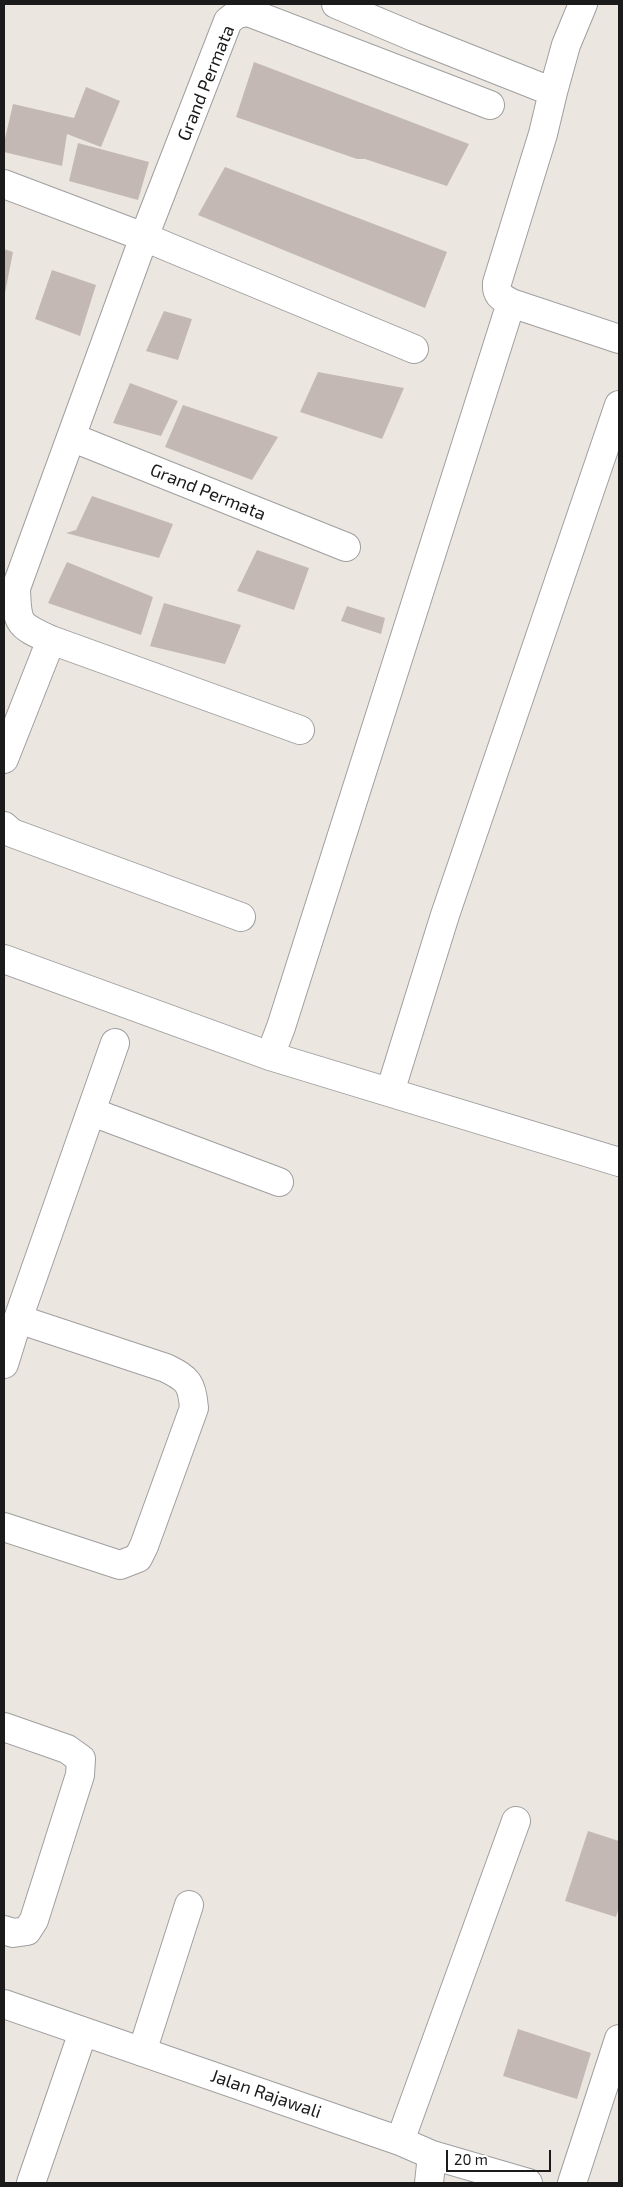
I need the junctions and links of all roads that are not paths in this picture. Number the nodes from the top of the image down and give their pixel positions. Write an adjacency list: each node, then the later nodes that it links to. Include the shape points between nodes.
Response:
1 (336, 4): 3 (street)
2 (583, 4): 3 (street, via 566,46)
3 (553, 92): 7 (street, via 497,283 498,296)
4 (490, 105): 6 (street, Grand Permata, via 248,12 238,14 228,21)
5 (4, 184): 6 (street)
6 (144, 237): 9 (street); 11 (street, Grand Permata)
7 (510, 303): 8 (street); 20 (street)
8 (619, 339)
9 (414, 349)
10 (619, 405): 21 (street, via 449,906)
11 (71, 437): 12 (street, Grand Permata); 13 (street, Grand Permata, via 16,588 17,613 25,628)
12 (346, 547)
13 (51, 640): 14 (street, Grand Permata); 15 (street)
14 (300, 730)
15 (4, 759)
16 (4, 826): 17 (street, via 12,833)
17 (241, 917)
18 (4, 959): 20 (street)
19 (115, 1043): 22 (street)
20 (270, 1056): 21 (street)
21 (390, 1092): 23 (street)
22 (92, 1112): 24 (street); 25 (street)
23 (619, 1162)
24 (279, 1182)
25 (18, 1319): 26 (street); 27 (street, via 183,1376 192,1389 194,1408 138,1558 120,1564)
26 (4, 1364)
27 (4, 1527)
28 (4, 1727): 31 (street, via 68,1749 81,1759 80,1775 34,1920 27,1931 13,1933)
29 (516, 1821): 36 (street)
30 (189, 1905): 35 (street)
31 (4, 1930)
32 (4, 2004): 33 (street, Jalan Rajawali)
33 (83, 2032): 35 (street, Jalan Rajawali); 38 (street)
34 (619, 2039): 41 (street)
35 (142, 2052): 36 (street, Jalan Rajawali)
36 (400, 2141): 37 (street, Jalan Rajawali)
37 (432, 2155): 39 (street); 40 (street, Jalan Rajawali)
38 (31, 2183)
39 (429, 2183)
40 (528, 2183)
41 (572, 2183)

